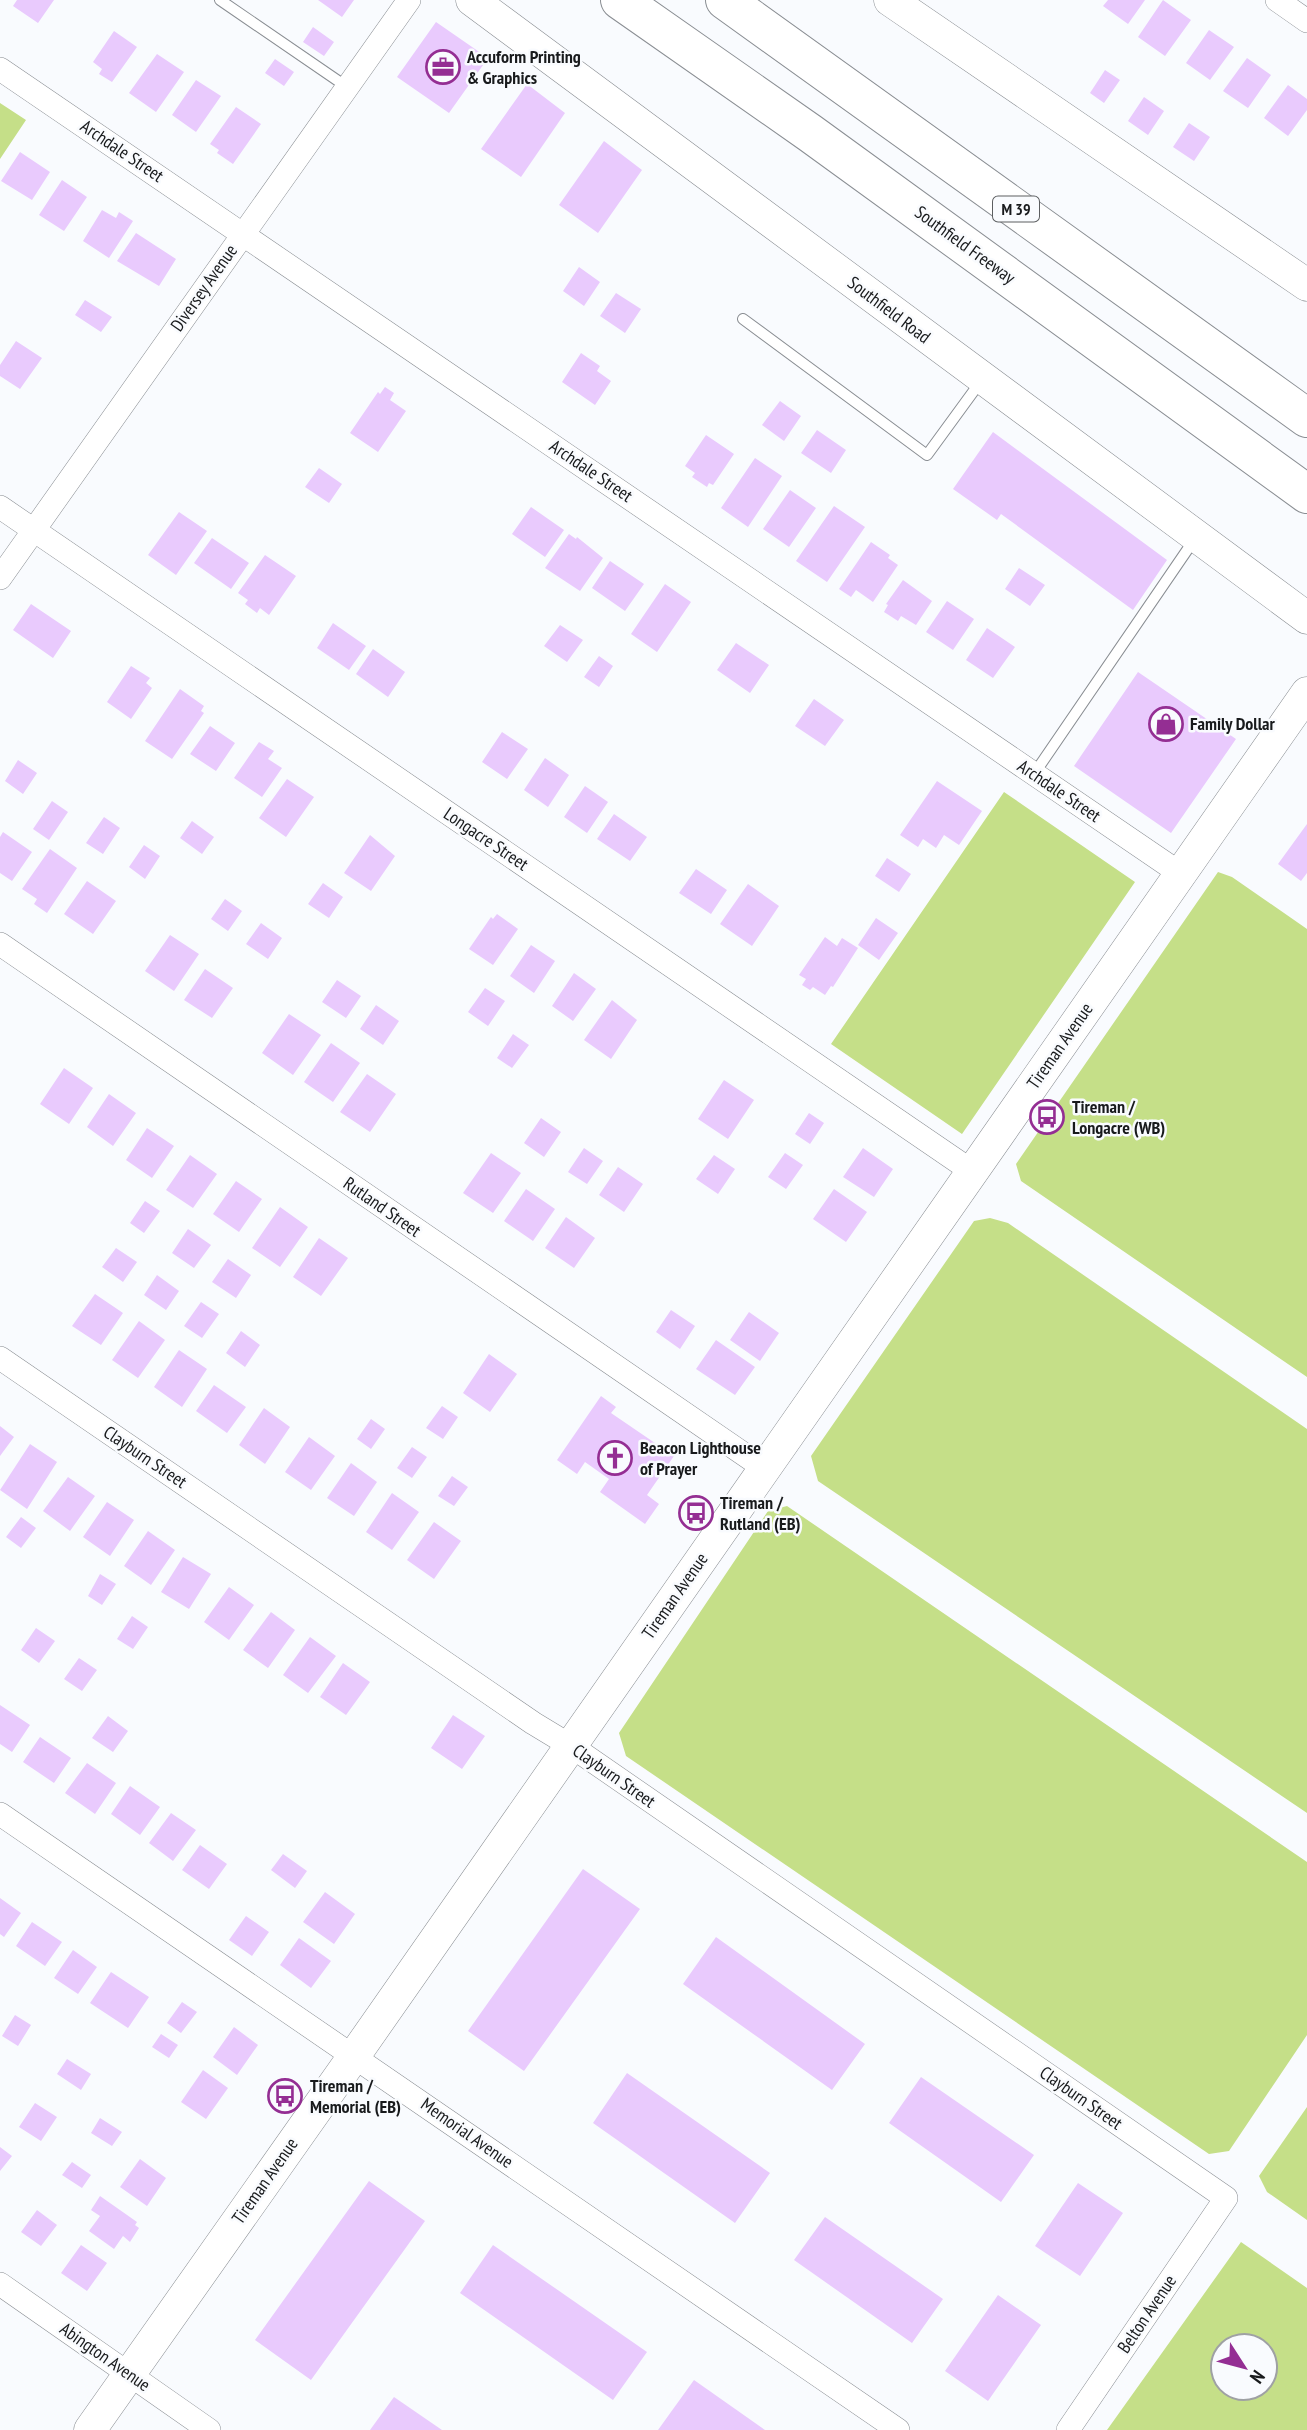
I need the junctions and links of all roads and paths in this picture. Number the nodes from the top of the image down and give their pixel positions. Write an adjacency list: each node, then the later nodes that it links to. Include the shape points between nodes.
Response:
1 (220, 0): 10 (lane)
2 (409, 0): 10 (street, Diversey Avenue)
3 (472, 0): 14 (street, Southfield Road)
4 (620, 0): 16 (highway, Southfield Freeway)
5 (724, 0): 15 (highway, M 39)
6 (890, 0): 12 (street)
7 (1277, 0): 8 (street)
8 (1307, 21)
9 (0, 69): 11 (street, Archdale Street)
10 (346, 88): 11 (street, Diversey Avenue)
11 (243, 233): 18 (street, Diversey Avenue); 23 (street, Archdale Street)
12 (1307, 285)
13 (743, 319): 14 (lane, via 926,455)
14 (983, 379): 19 (street, Southfield Road)
15 (1307, 418)
16 (1307, 494)
17 (0, 507): 18 (street, Longacre Street)
18 (34, 530): 20 (street, Diversey Avenue); 26 (street, Longacre Street)
19 (1196, 537): 21 (street, Southfield Road); 23 (lane)
20 (0, 578)
21 (1307, 618)
22 (1307, 693): 24 (street, Tireman Avenue)
23 (1034, 774): 24 (street, Archdale Street)
24 (1181, 874): 26 (street, Tireman Avenue)
25 (0, 944): 28 (street, Rutland Street)
26 (973, 1172): 28 (street, Tireman Avenue)
27 (0, 1358): 29 (street, Clayburn Street)
28 (764, 1468): 29 (street, Tireman Avenue)
29 (571, 1746): 31 (street, Tireman Avenue); 32 (street, Clayburn Street)
30 (0, 1814): 31 (street, Memorial Avenue)
31 (354, 2056): 34 (street, Tireman Avenue); 37 (street, Memorial Avenue)
32 (1226, 2198): 38 (street, Belton Avenue)
33 (0, 2284): 34 (street, Abington Avenue)
34 (129, 2373): 35 (street, Tireman Avenue); 36 (street, Abington Avenue)
35 (90, 2430)
36 (209, 2430)
37 (898, 2430)
38 (1068, 2430)

